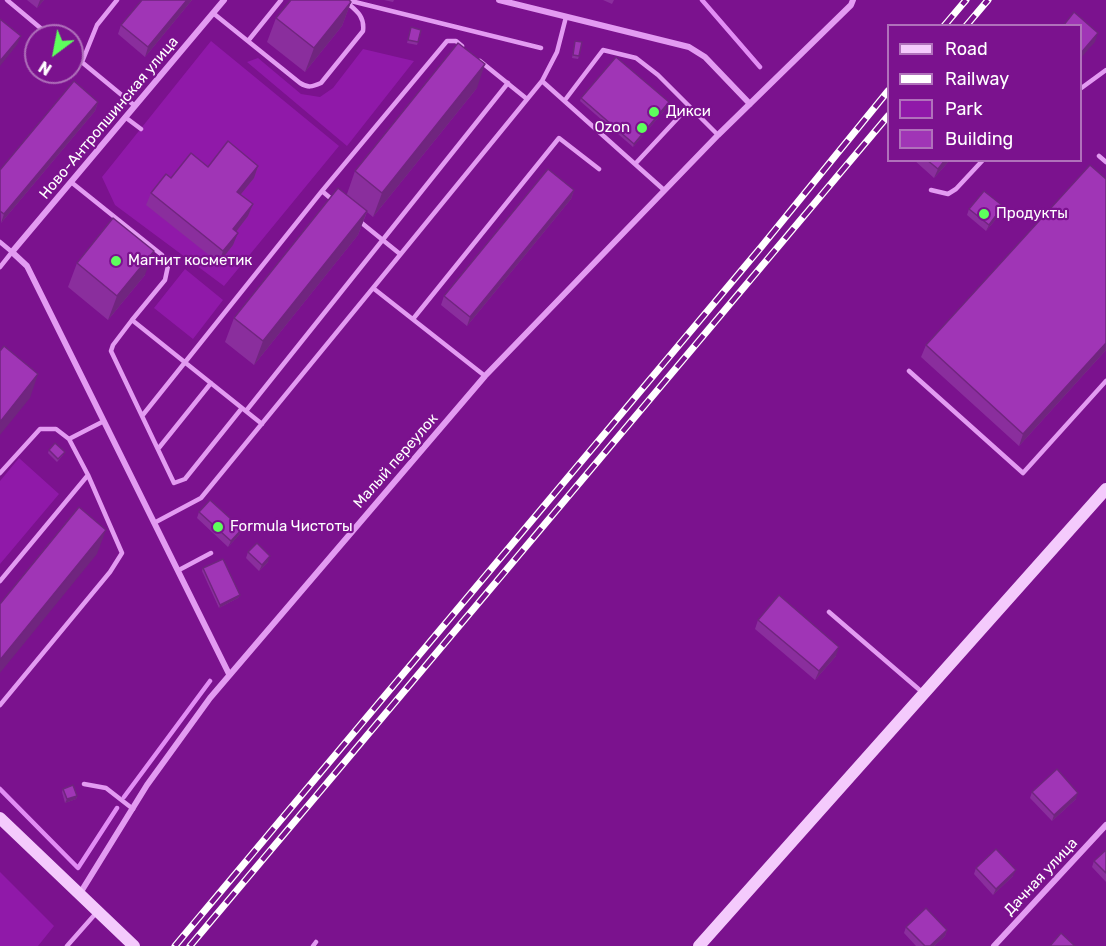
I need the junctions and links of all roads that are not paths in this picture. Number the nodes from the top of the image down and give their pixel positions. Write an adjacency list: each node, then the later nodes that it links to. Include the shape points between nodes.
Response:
1 (7, 0): 11 (lane)
2 (117, 0): 18 (lane, via 97,25)
3 (224, 0): 9 (street, Ново-Антропшинская улица)
4 (281, 0): 13 (lane)
5 (345, 0): 12 (lane); 13 (lane, via 360,14 363,31 321,83 313,87 300,83)
6 (499, 0): 8 (street)
7 (854, 0): 26 (street, Малый переулок)
8 (508, 1): 10 (street)
9 (213, 13): 13 (lane); 27 (street, Ново-Антропшинская улица)
10 (566, 17): 21 (lane, via 557,52); 26 (street, via 689,47 705,57)
11 (36, 24)
12 (450, 26): 14 (lane); 16 (lane)
13 (248, 41)
14 (447, 41): 15 (lane, via 456,41); 40 (lane)
15 (465, 48)
16 (541, 48)
17 (473, 55): 22 (lane)
18 (84, 57)
19 (84, 64): 27 (lane)
20 (1106, 70): 23 (lane)
21 (542, 81): 24 (lane); 25 (lane)
22 (508, 83): 24 (lane); 43 (lane)
23 (1082, 88)
24 (527, 99): 46 (lane)
25 (565, 100): 28 (lane, via 603,50 636,58); 35 (lane)
26 (750, 104): 31 (street, Малый переулок)
27 (135, 106): 29 (street, Ново-Антропшинская улица)
28 (689, 106): 31 (lane); 35 (lane)
29 (125, 117): 30 (lane); 37 (street, Ново-Антропшинская улица)
30 (141, 129)
31 (718, 135): 38 (street, Малый переулок)
32 (1099, 156): 34 (lane)
33 (981, 162): 39 (lane, via 948,194)
34 (1106, 162)
35 (636, 163): 38 (lane)
36 (599, 169): 49 (lane, via 559,138)
37 (71, 182): 45 (street, Ново-Антропшинская улица); 50 (lane, via 162,255 168,267 165,280)
38 (664, 190): 53 (street, Малый переулок)
39 (931, 190)
40 (322, 191): 41 (lane); 51 (lane)
41 (339, 205)
42 (348, 212): 43 (lane)
43 (383, 240): 46 (lane); 56 (lane)
44 (0, 242): 45 (lane)
45 (12, 252): 47 (lane); 58 (street, via 27,266)
46 (400, 254): 48 (lane)
47 (0, 267)
48 (374, 288): 49 (lane); 59 (lane)
49 (413, 319): 53 (lane)
50 (132, 320): 51 (lane); 57 (lane, via 111,351)
51 (185, 362): 54 (lane); 57 (lane)
52 (909, 371): 55 (lane, via 1023,473)
53 (485, 376): 70 (street, Малый переулок)
54 (211, 383): 56 (lane); 61 (lane)
55 (1105, 384)
56 (244, 409): 59 (lane); 61 (lane, via 185,479 174,483)
57 (142, 416): 61 (lane)
58 (104, 421): 60 (lane); 65 (street)
59 (262, 424): 65 (lane, via 201,498)
60 (69, 439): 62 (lane, via 56,429 40,429); 63 (lane)
61 (158, 449)
62 (0, 473)
63 (88, 475): 68 (lane); 72 (lane, via 122,553)
64 (1106, 489): 71 (street)
65 (154, 523): 67 (street)
66 (211, 553): 67 (lane)
67 (179, 570): 70 (street)
68 (0, 581)
69 (829, 612): 71 (lane)
70 (229, 674): 74 (street, Малый переулок)
71 (924, 694): 81 (street)
72 (0, 705)
73 (84, 784): 74 (lane, via 106,788)
74 (133, 809): 77 (street, Малый переулок)
75 (0, 818): 77 (street)
76 (1106, 825): 82 (street, Дачная улица)
77 (79, 896): 78 (street)
78 (97, 912): 79 (lane); 80 (street)
79 (67, 946)
80 (134, 946)
81 (699, 946)
82 (994, 946)

